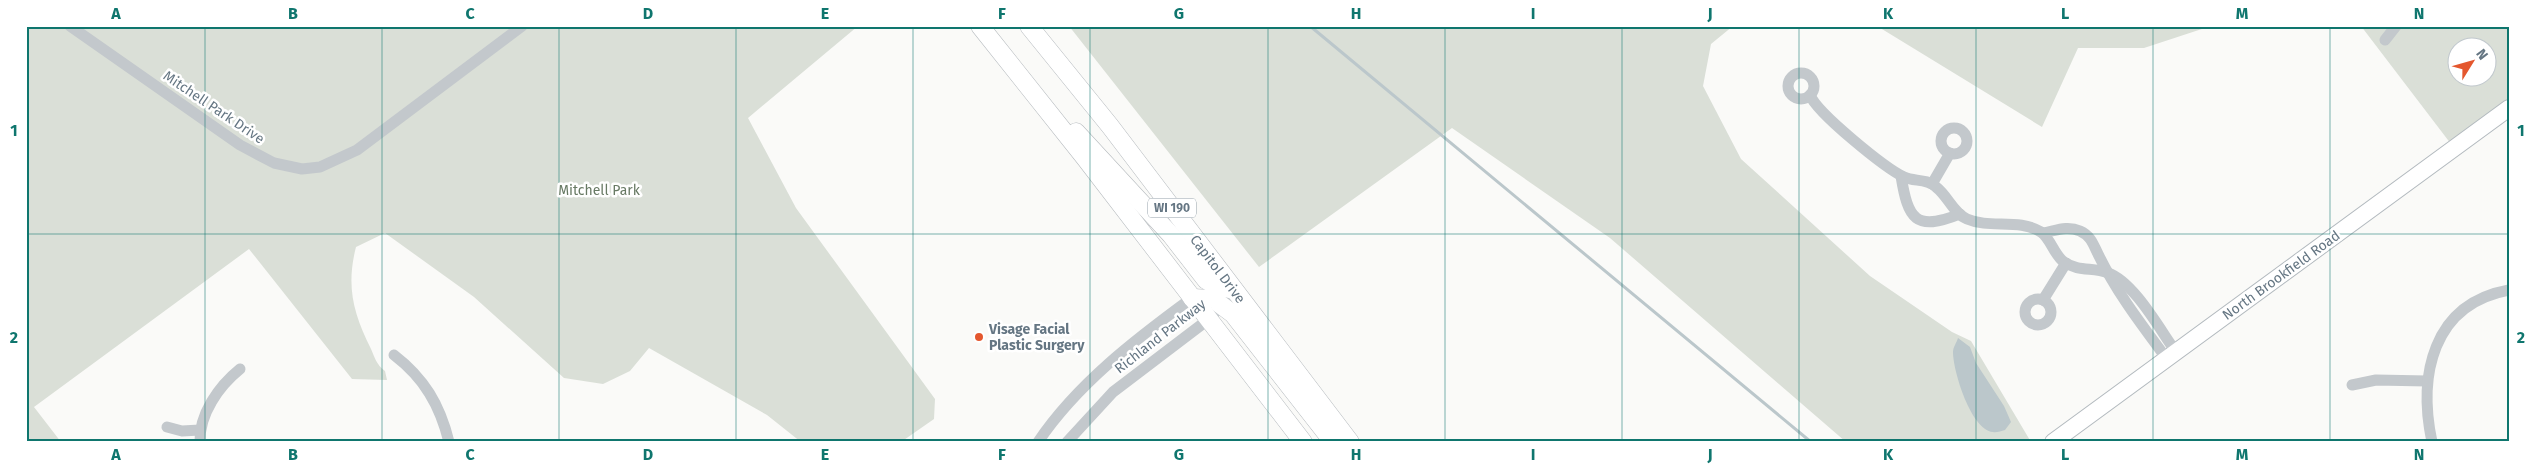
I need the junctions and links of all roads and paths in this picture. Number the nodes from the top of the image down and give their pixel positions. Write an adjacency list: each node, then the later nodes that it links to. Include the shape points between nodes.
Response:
1 (70, 26): 2 (street, Mitchell Park Drive, via 240,145 274,163 302,169 320,167 357,150)
2 (522, 26)
3 (980, 26): 7 (main road, WI 190)
4 (1029, 26): 17 (main road, Capitol Drive / WI 190, via 1110,126)
5 (2396, 26): 6 (street)
6 (2385, 40)
7 (1033, 93): 17 (main road, via 1084,139 1171,235 1206,280); 19 (main road, WI 190)
8 (1810, 96): 11 (street, via 1860,145)
9 (2509, 109): 24 (street, North Brookfield Road)
10 (1950, 153): 12 (street)
11 (1901, 176): 12 (street); 13 (street, via 1906,205 1919,220 1943,220)
12 (1932, 184): 13 (street)
13 (1960, 214): 14 (street, via 1973,221 2025,225)
14 (2043, 233): 15 (street, via 2055,253); 16 (street, via 2065,227 2079,230 2092,240)
15 (2066, 263): 16 (street, via 2087,271); 20 (street)
16 (2108, 272): 24 (street, via 2116,290)
17 (1234, 290): 19 (street, Richland Parkway); 21 (street, Richland Parkway); 37 (main road, Capitol Drive / WI 190)
18 (2509, 290): 26 (street, via 2481,299 2464,309 2449,325 2438,341)
19 (1192, 298): 21 (main road, via 1206,298); 22 (main road, WI 190); 28 (street, Richland Parkway, via 1143,334)
20 (2043, 300)
21 (1222, 305): 22 (street, Richland Parkway); 36 (main road)
22 (1209, 320): 29 (street, Richland Parkway); 35 (main road, WI 190)
23 (394, 354): 32 (street, via 418,375 433,396)
24 (2172, 356): 38 (street, North Brookfield Road)
25 (240, 369): 31 (street, via 212,401)
26 (2426, 381): 27 (street, via 2376,380); 39 (street)
27 (2352, 384)
28 (1085, 387): 29 (street); 33 (street, Richland Parkway, via 1056,416)
29 (1100, 404): 34 (street, Richland Parkway)
30 (166, 426): 31 (street)
31 (200, 436)
32 (449, 442)
33 (1038, 442)
34 (1068, 442)
35 (1303, 442)
36 (1333, 442)
37 (1350, 442)
38 (2053, 442)
39 (2432, 442)

